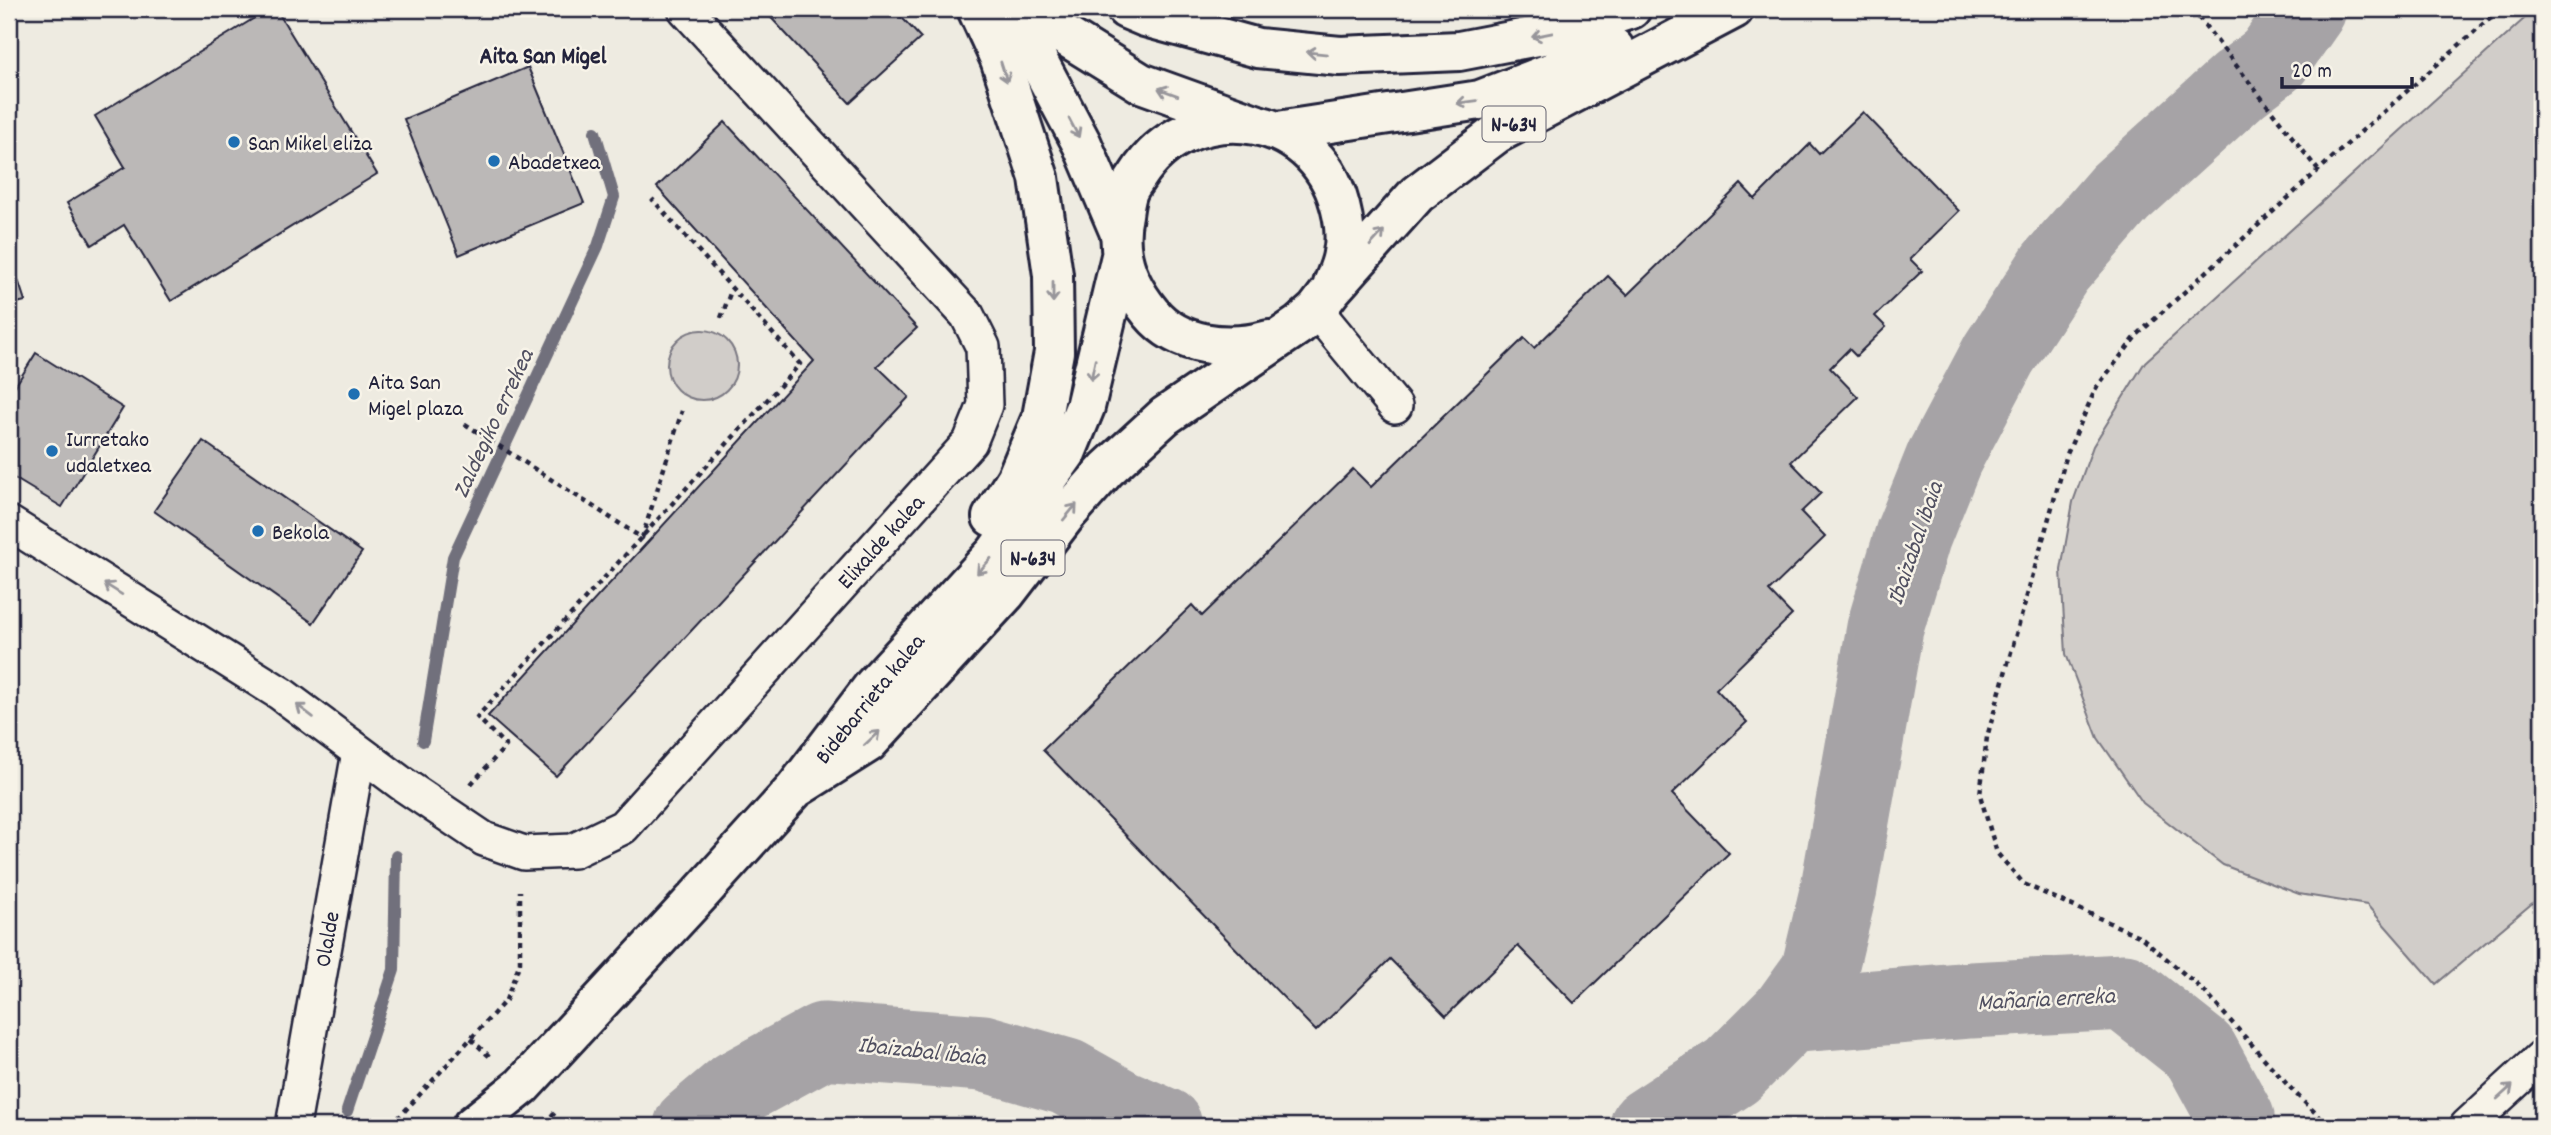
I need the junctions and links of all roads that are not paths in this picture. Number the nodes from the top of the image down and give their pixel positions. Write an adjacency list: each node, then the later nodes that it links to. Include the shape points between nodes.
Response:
1 (685, 9): 15 (street, Elixalde kalea, via 967,315 984,347 985,405 970,442 622,827 573,851 524,853 484,839)
2 (977, 9): 16 (main road, one-way to 16, via 1000,59 1039,178 1053,288 1054,352 1042,417 1016,479 987,524 877,645)
3 (997, 9): 10 (main road, one-way to 10, via 1037,59 1082,144)
4 (1033, 9): 9 (main road, one-way to 4, via 1141,83 1054,29)
5 (1126, 9): 6 (main road, one-way to 5, via 1564,31 1459,51 1340,56 1258,48)
6 (1631, 9)
7 (1713, 9): 9 (main road, N-634, one-way to 9, via 1480,100)
8 (1734, 9): 11 (main road, N-634, one-way to 8, via 1417,194 1496,134)
9 (1266, 127): 10 (main road, N-634, via 1216,123 1179,135 1148,160 1127,193); 11 (main road, via 1310,152 1332,181 1344,216 1343,253)
10 (1120, 244): 12 (main road, N-634, via 1133,288 1153,316 1181,335 1213,346 1247,346); 16 (main road, Bidebarrieta kalea / N-634, one-way to 16, via 1085,407 1066,453 996,552 874,685)
11 (1324, 300): 12 (main road, N-634); 13 (street)
12 (1280, 337): 16 (main road, N-634, one-way to 12, via 867,743 1006,593 1107,469 1165,416)
13 (1395, 406)
14 (9, 523): 15 (street, one-way to 14, via 280,693)
15 (359, 752): 19 (street, Olalde)
16 (795, 789): 18 (main road, Bidebarrieta kalea / N-634)
17 (2542, 1057): 22 (street, one-way to 17)
18 (522, 1086): 20 (main road, N-634); 21 (main road, N-634)
19 (293, 1126)
20 (472, 1126)
21 (495, 1126)
22 (2467, 1126)

